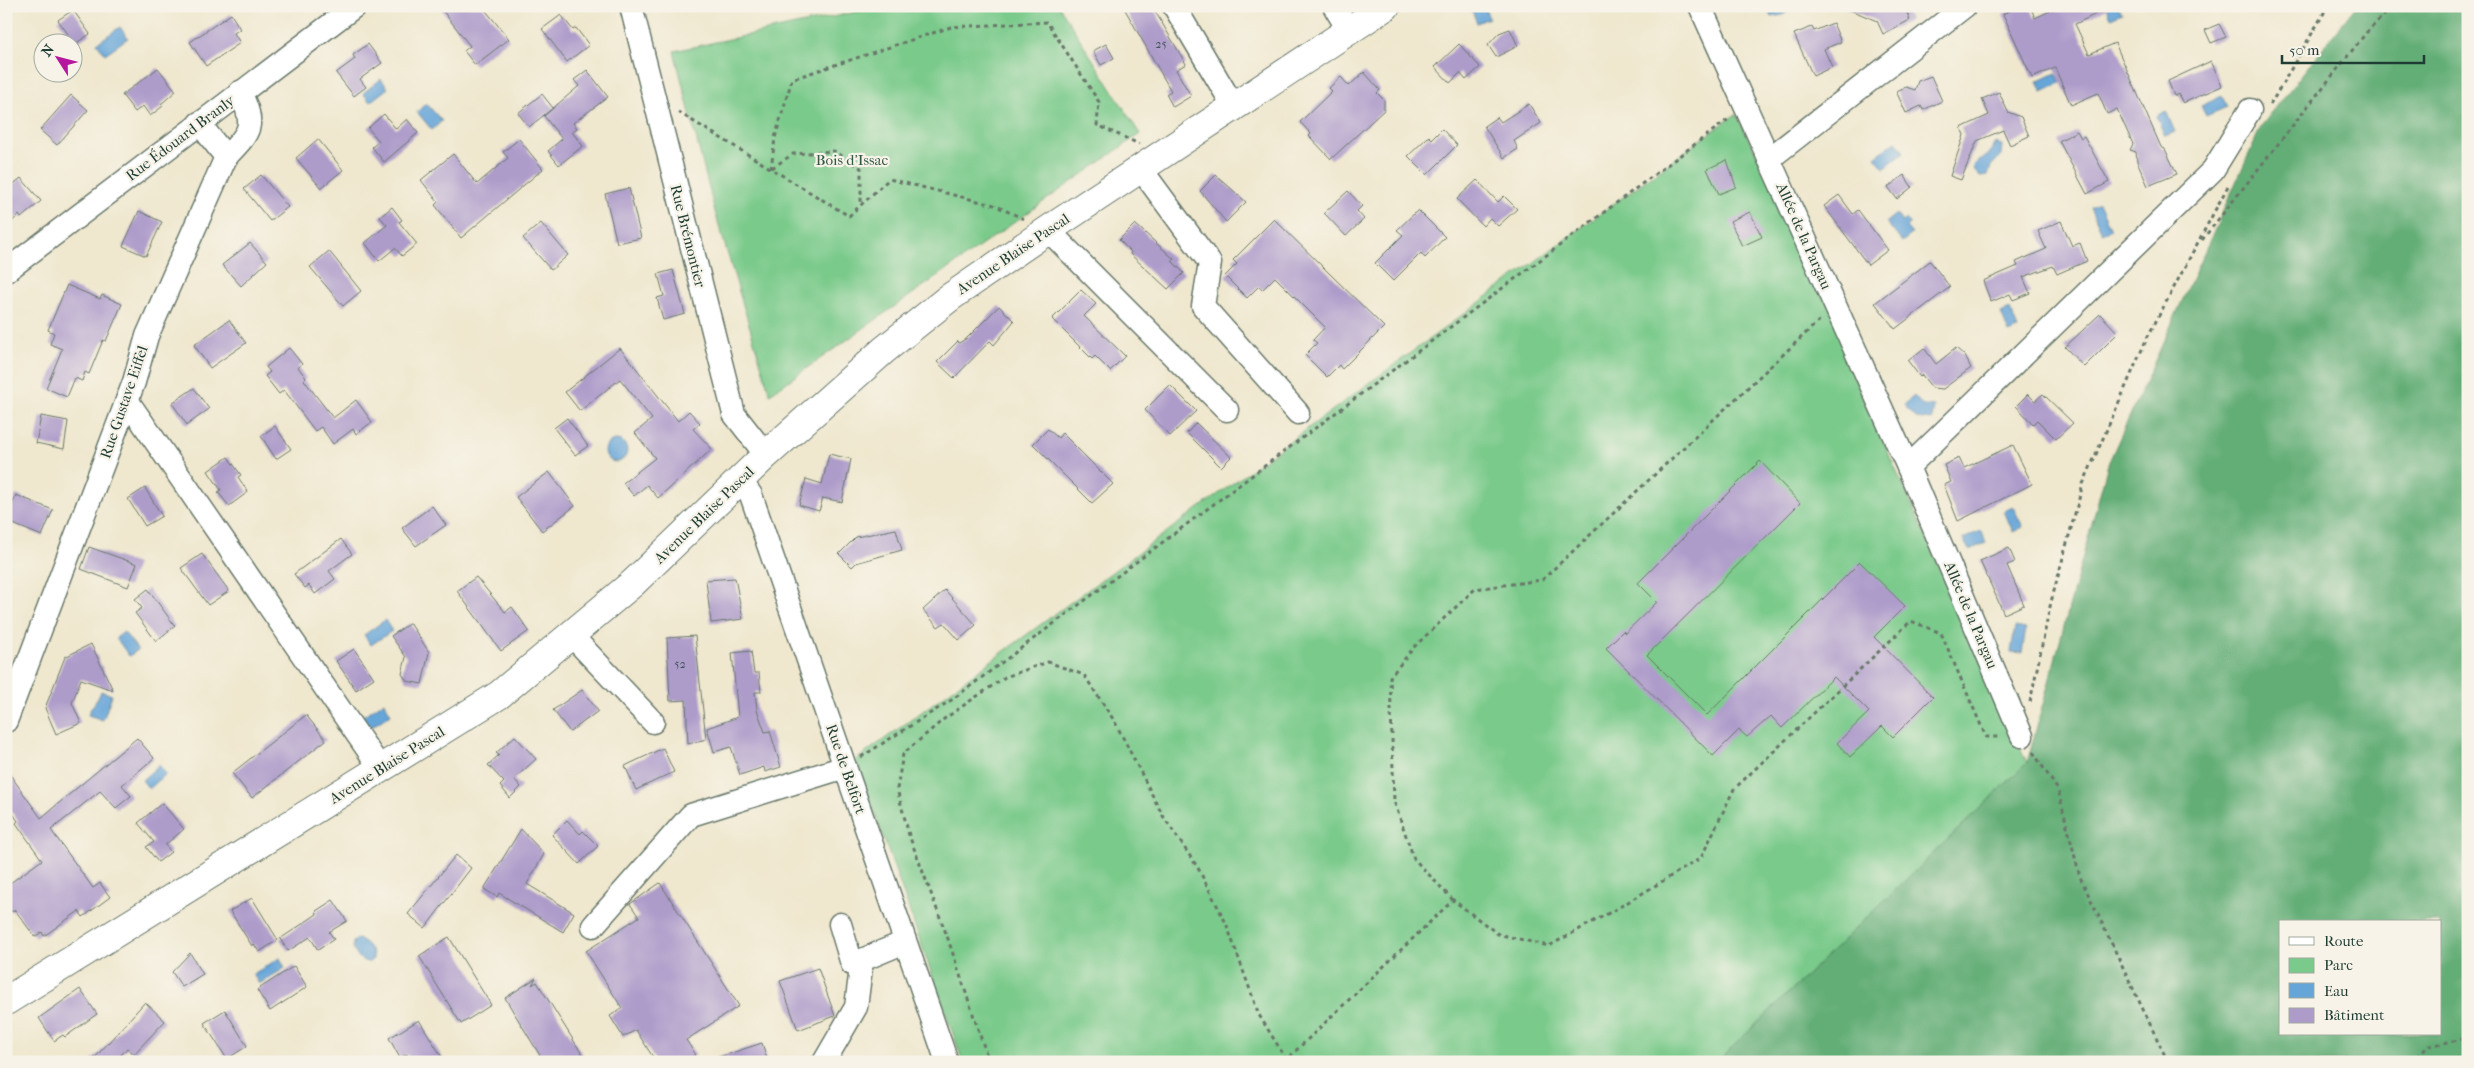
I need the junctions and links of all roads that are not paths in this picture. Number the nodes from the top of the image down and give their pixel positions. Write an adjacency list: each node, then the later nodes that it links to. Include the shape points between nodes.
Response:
1 (355, 6): 9 (street, Rue Édouard Branly)
2 (631, 6): 21 (street, Rue Brémontier, via 734,414)
3 (1174, 6): 10 (street)
4 (1334, 6): 8 (street)
5 (1386, 6): 8 (main road, Avenue Blaise Pascal)
6 (1700, 6): 15 (street, Allée de la Pargau)
7 (1964, 6): 15 (street)
8 (1349, 31): 10 (main road, Avenue Blaise Pascal)
9 (240, 92): 12 (street, Rue Édouard Branly); 14 (street, Rue Gustave Eiffel, via 250,115 250,124 246,135)
10 (1234, 107): 13 (main road, Avenue Blaise Pascal)
11 (2250, 110): 22 (street, via 2213,170)
12 (198, 123): 14 (street); 17 (street, Rue Édouard Branly)
13 (1140, 156): 16 (main road, Avenue Blaise Pascal); 20 (street, via 1210,263 1203,306)
14 (226, 157): 18 (street, Rue Gustave Eiffel, via 147,336)
15 (1769, 159): 22 (street, Allée de la Pargau)
16 (1048, 230): 19 (street); 21 (main road, Avenue Blaise Pascal, via 949,298)
17 (6, 270)
18 (127, 400): 25 (street, Rue Gustave Eiffel); 29 (street)
19 (1227, 410)
20 (1298, 413)
21 (766, 455): 23 (main road, Avenue Blaise Pascal)
22 (1908, 467): 27 (street, Allée de la Pargau)
23 (740, 479): 24 (main road, Avenue Blaise Pascal, via 633,584); 28 (street, Rue de Belfort, via 752,495)
24 (572, 636): 26 (street); 29 (main road, Avenue Blaise Pascal, via 499,695)
25 (8, 710)
26 (653, 722)
27 (2022, 736)
28 (846, 767): 31 (street, via 690,815); 32 (street, Rue de Belfort)
29 (380, 769): 34 (main road, Avenue Blaise Pascal)
30 (840, 924): 33 (street, via 852,964)
31 (593, 926)
32 (905, 942): 33 (street); 36 (street, Rue de Belfort)
33 (862, 960): 35 (street, via 856,1007)
34 (6, 1002)
35 (824, 1062)
36 (947, 1062)

